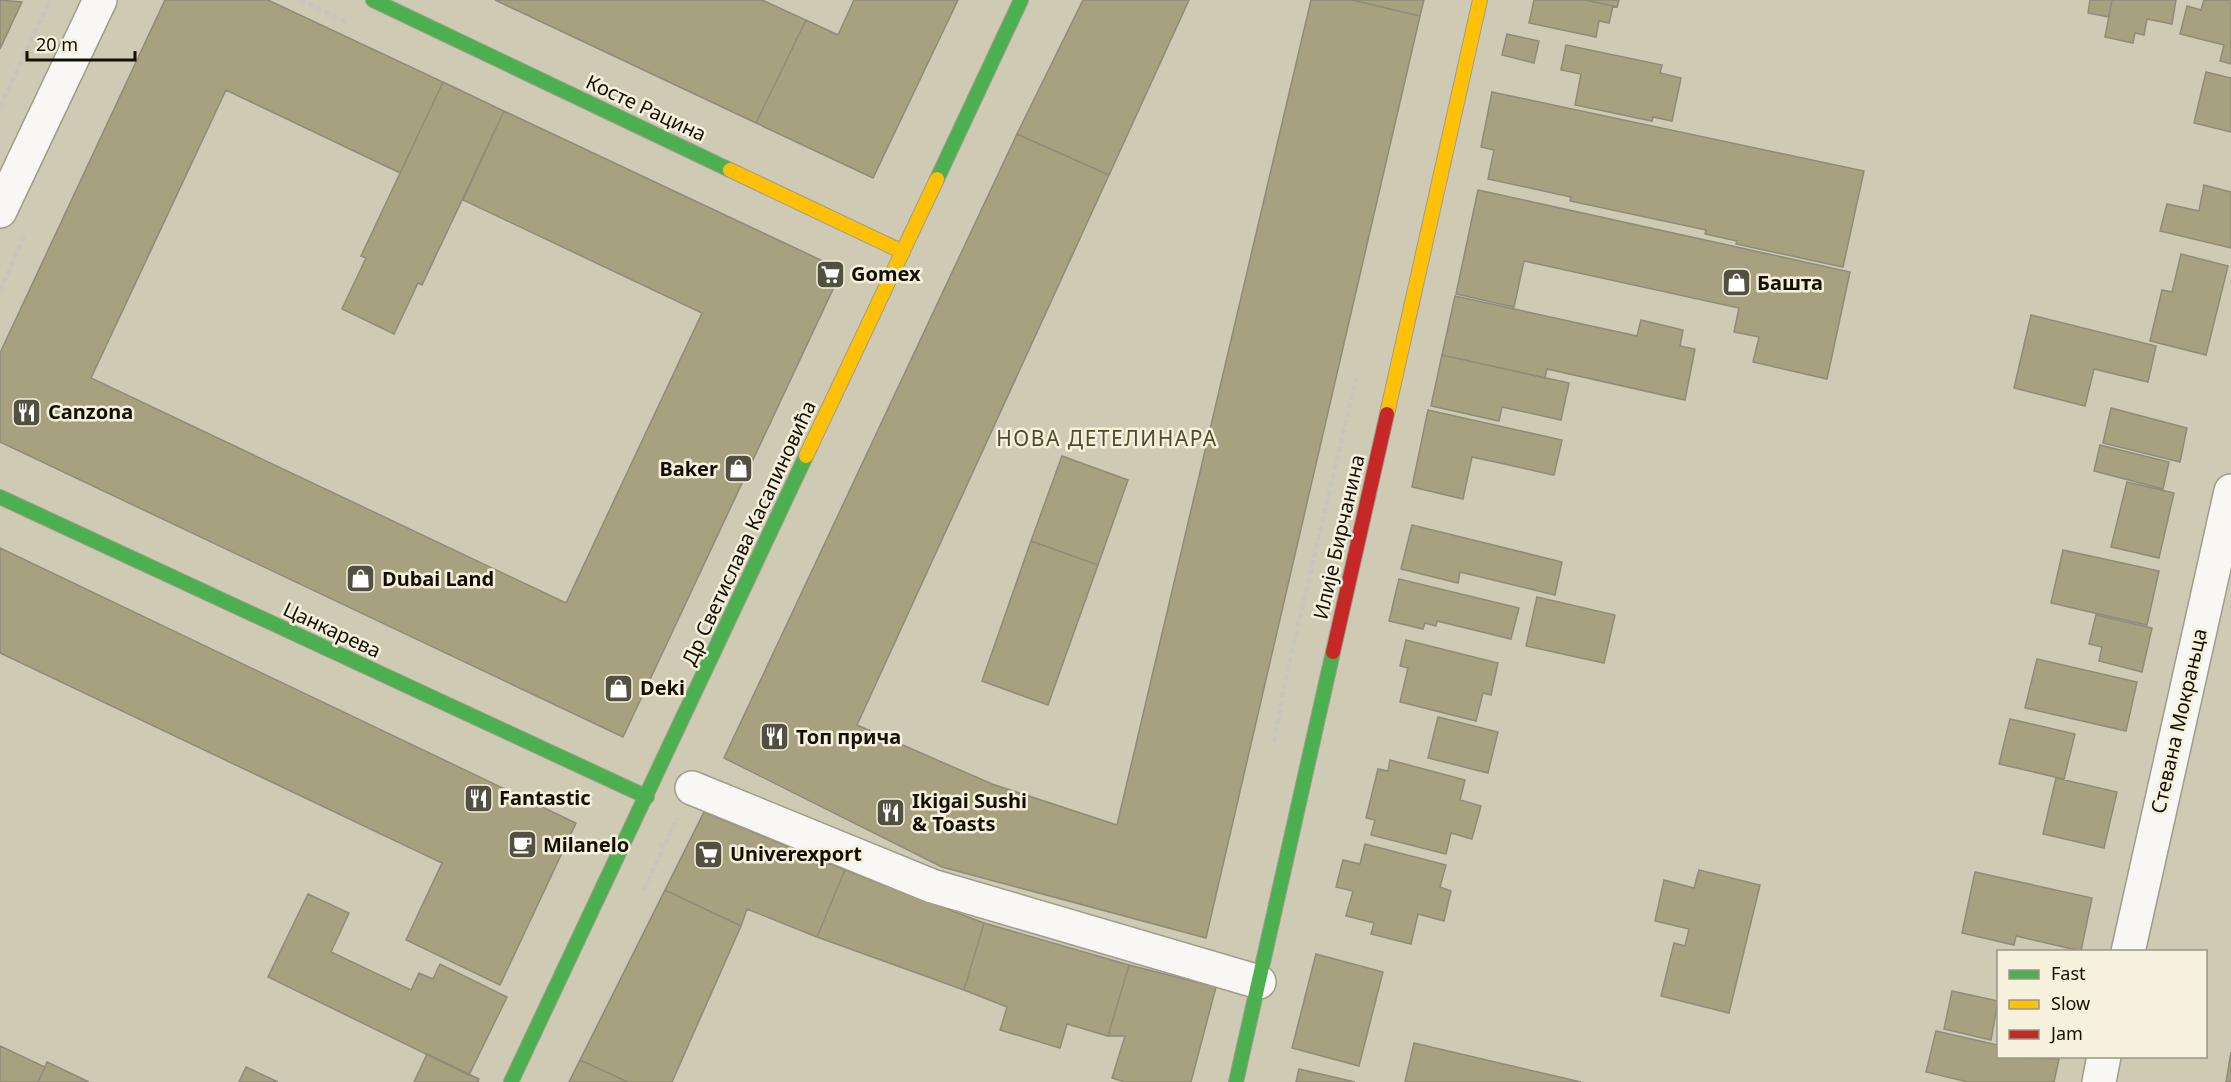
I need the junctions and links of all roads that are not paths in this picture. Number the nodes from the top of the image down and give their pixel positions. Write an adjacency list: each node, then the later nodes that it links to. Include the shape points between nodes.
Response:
1 (100, 0): 5 (street)
2 (373, 0): 6 (street, Косте Рацина)
3 (1021, 0): 6 (street, Др Светислава Касапиновића)
4 (1480, 0): 12 (street, Илије Бирчанина)
5 (0, 211)
6 (903, 252): 10 (street, Др Светислава Касапиновића)
7 (2231, 490): 11 (street, Стевана Мокрањца)
8 (0, 497): 10 (street, Цанкарева)
9 (692, 788): 12 (street, via 933,886)
10 (648, 797): 14 (street, Др Светислава Касапиновића)
11 (2128, 950)
12 (1259, 982): 15 (street, Илије Бирчанина)
13 (2104, 1058): 16 (street)
14 (511, 1082)
15 (1236, 1082)
16 (2099, 1082)

